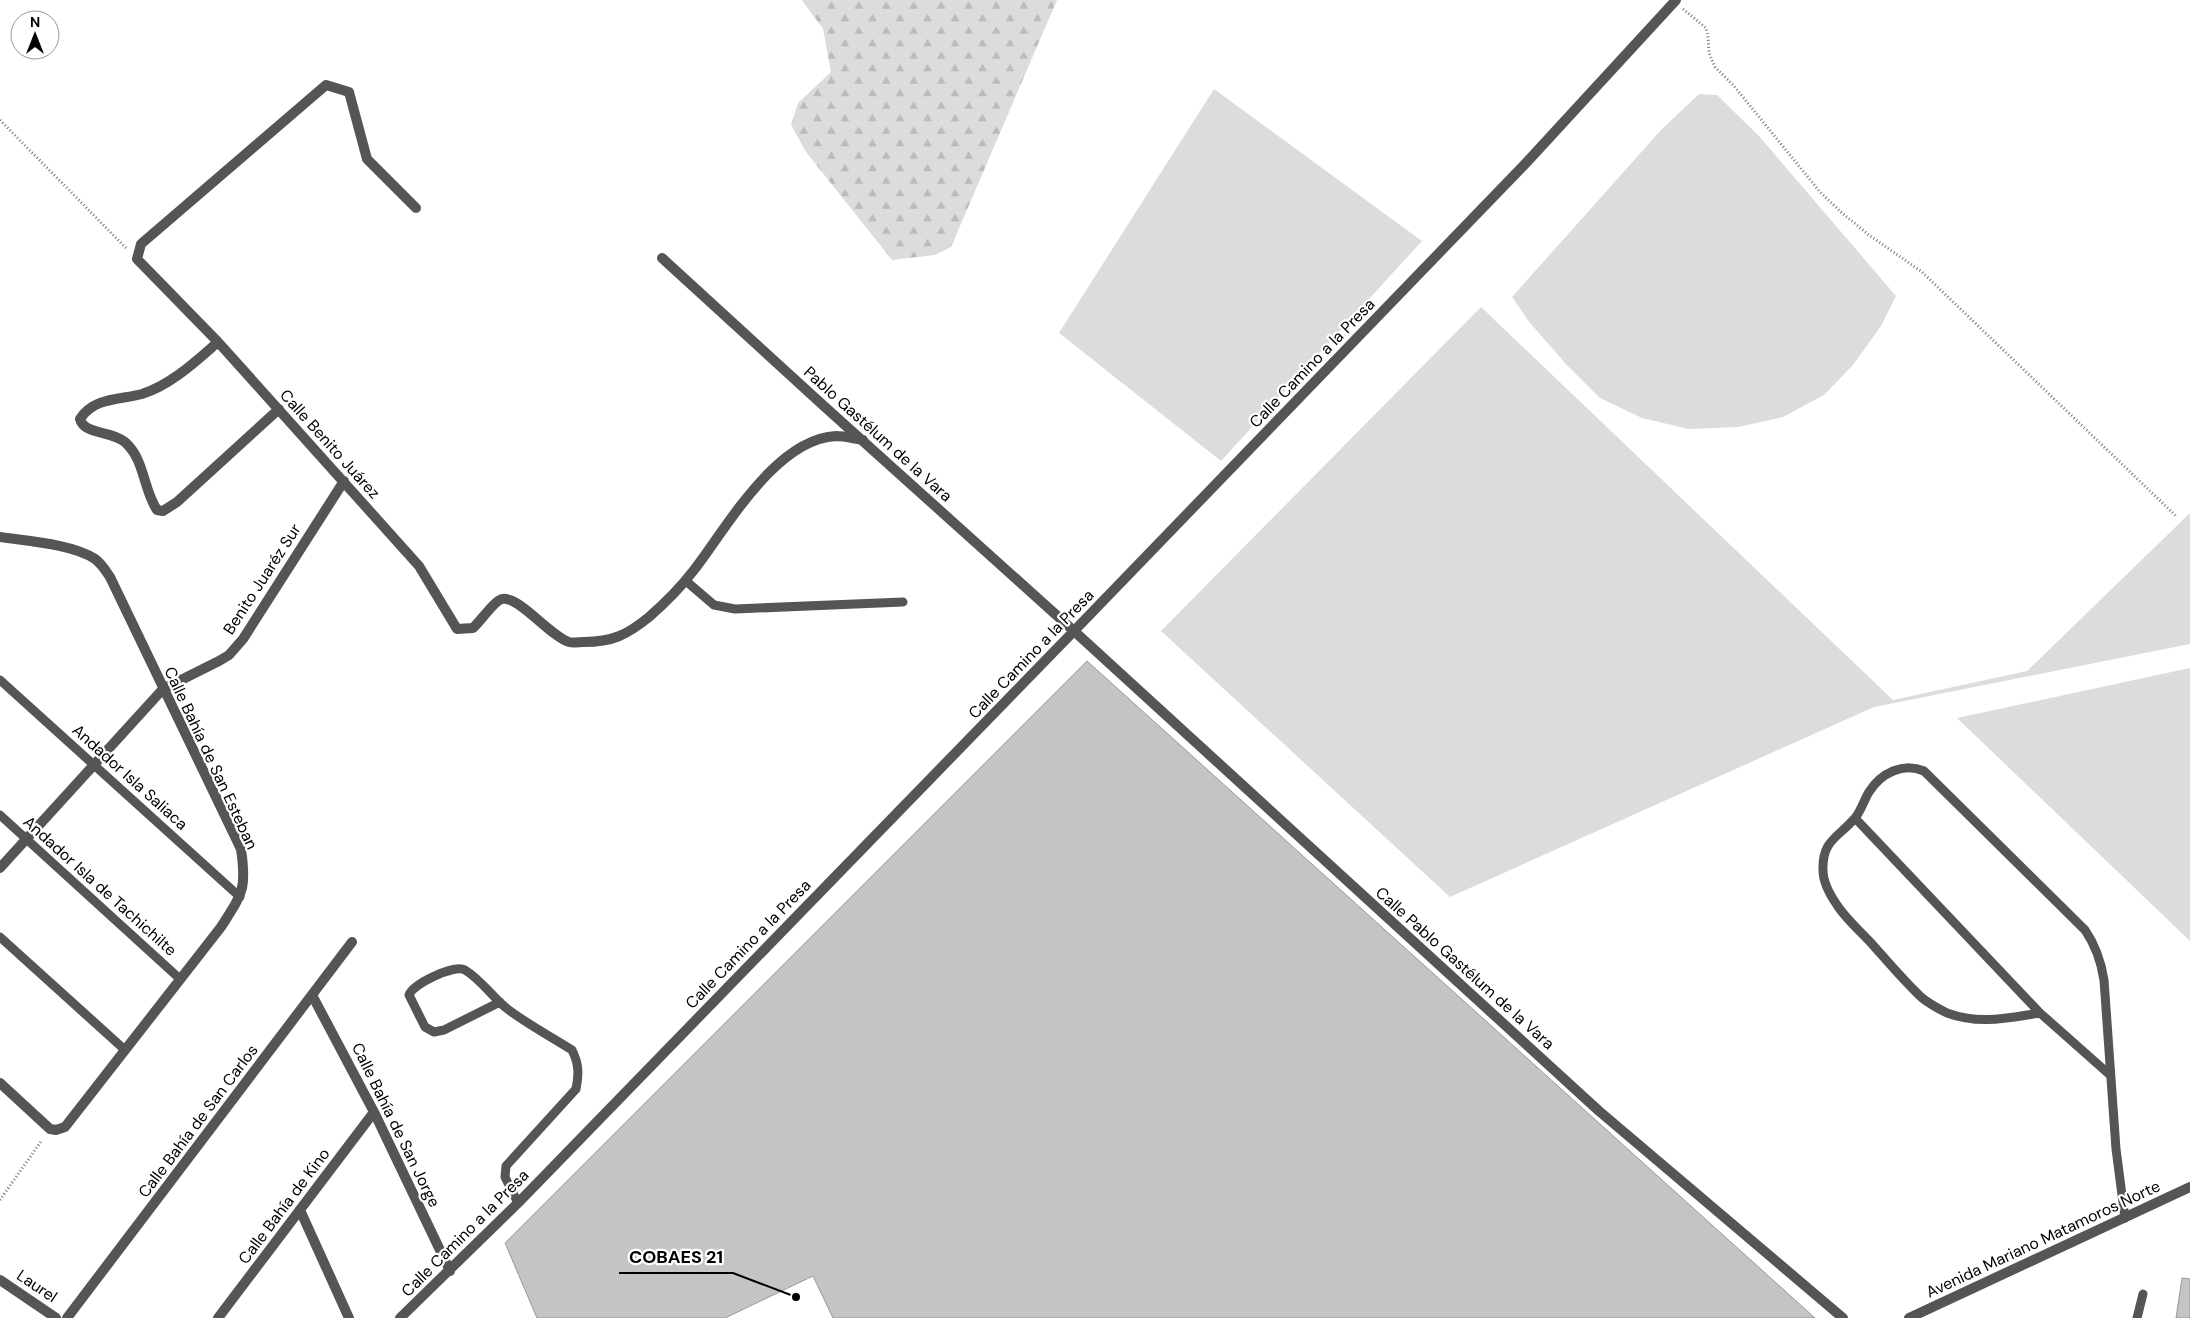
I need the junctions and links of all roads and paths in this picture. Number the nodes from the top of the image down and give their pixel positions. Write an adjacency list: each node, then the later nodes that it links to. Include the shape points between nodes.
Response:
1 (1676, 1): 10 (path, via 1706,28 1714,66 1820,192 1869,235 1922,272); 14 (street, Calle Camino a la Presa, via 1519,170)
2 (0, 120): 5 (path)
3 (416, 208): 5 (street, via 367,159 349,92 326,85 141,244)
4 (662, 258): 8 (street, Pablo Gastélum de la Vara)
5 (137, 259): 6 (street, Calle Benito Juárez)
6 (218, 342): 7 (street, Calle Benito Juárez); 7 (street, via 156,389 90,407 80,419 82,424 87,429 126,442 140,466 151,502 157,510 163,511)
7 (279, 410): 9 (street, Calle Benito Juárez)
8 (864, 440): 12 (street, via 837,436 813,442 789,455 739,507); 14 (street, Pablo Gastélum de la Vara)
9 (344, 482): 12 (street, Calle Benito Juárez, via 420,566 457,629 473,628 500,600 506,599 519,604 568,642 602,642 624,636 650,616); 16 (street, Benito Juaréz Sur, via 243,639 219,661)
10 (2176, 516)
11 (0, 537): 16 (street, Calle Bahía de San Esteban, via 53,544 97,560 110,576)
12 (686, 580): 13 (lane, via 714,605 735,609)
13 (903, 602)
14 (1074, 631): 36 (street, Calle Camino a la Presa); 47 (street, Calle Pablo Gastélum de la Vara, via 1599,1111)
15 (0, 680): 17 (lane, Andador Isla Saliaca)
16 (163, 689): 17 (street); 22 (street, Calle Bahía de San Esteban, via 241,849 245,878)
17 (94, 766): 20 (street); 22 (lane, Andador Isla Saliaca)
18 (0, 815): 20 (lane, Andador Isla de Tachichilte)
19 (1855, 818): 28 (lane); 28 (lane, via 1827,845 1822,871 1826,887 1838,907 1922,998 1946,1012 1987,1021); 30 (lane, via 1868,793 1887,773 1910,768 1924,771 2085,930 2098,953 2104,980)
20 (26, 839): 21 (street); 25 (lane, Andador Isla de Tachichilte)
21 (0, 868)
22 (240, 897): 25 (street, Calle Bahía de San Esteban)
23 (0, 937): 29 (lane)
24 (352, 942): 26 (street, Calle Bahía de San Carlos)
25 (180, 979): 29 (street, Calle Bahía de San Esteban)
26 (312, 995): 32 (street, Calle Bahía de San Jorge); 43 (street, Calle Bahía de San Carlos)
27 (500, 1002): 27 (lane, via 434,1032 425,1027 410,995 415,987 445,972 459,969 465,970); 36 (lane, via 572,1050 578,1061 576,1089 506,1166 505,1177)
28 (2040, 1013): 30 (lane)
29 (126, 1050): 33 (street, Calle Bahía de San Esteban, via 65,1127)
30 (2110, 1076): 38 (lane)
31 (0, 1083): 33 (street)
32 (374, 1112): 37 (street, Calle Bahía de Kino); 39 (street, Calle Bahía de San Jorge)
33 (50, 1129): 35 (path)
34 (2190, 1187): 38 (street, Avenida Mariano Matamoros Norte)
35 (0, 1200)
36 (518, 1203): 39 (street, Calle Camino a la Presa)
37 (300, 1210): 44 (street, Calle Bahía de Kino); 45 (street)
38 (2126, 1218): 48 (street, Avenida Mariano Matamoros Norte)
39 (450, 1270): 46 (street, Calle Camino a la Presa)
40 (0, 1280): 42 (street, Laurel)
41 (2143, 1294): 49 (lane)
42 (56, 1318)
43 (67, 1318)
44 (218, 1318)
45 (348, 1318)
46 (400, 1318)
47 (1843, 1318)
48 (1909, 1318)
49 (2137, 1318)

